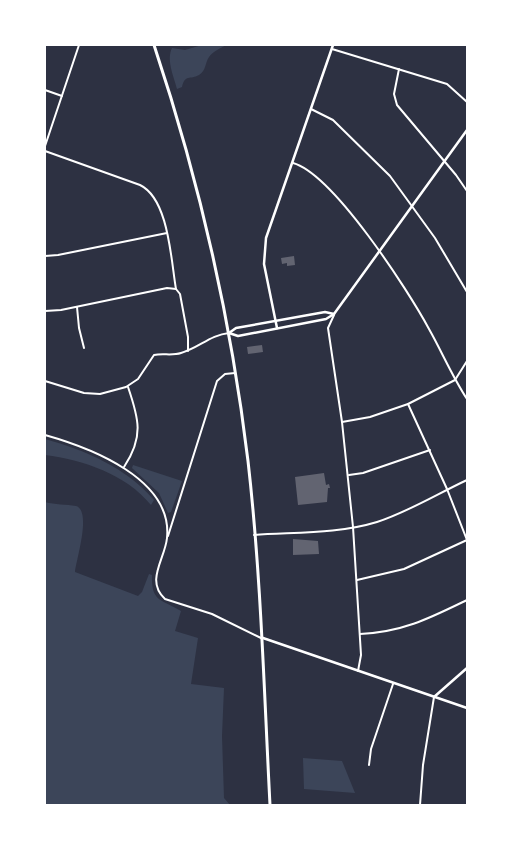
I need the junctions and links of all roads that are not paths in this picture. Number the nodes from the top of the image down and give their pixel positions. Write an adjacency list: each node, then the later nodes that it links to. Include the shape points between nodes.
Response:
1 (78, 45): 6 (street)
2 (154, 45): 28 (highway, via 193,174)
3 (332, 47): 4 (street); 8 (street)
4 (399, 69): 7 (street, via 447,84); 12 (street, via 394,94 397,105)
5 (45, 90): 6 (street)
6 (62, 96): 10 (street)
7 (467, 102)
8 (311, 109): 13 (street); 15 (street, via 333,120 390,176)
9 (467, 130): 12 (street)
10 (45, 146)
11 (45, 151): 16 (street, via 145,187 159,206)
12 (444, 161): 14 (street); 15 (street)
13 (292, 162): 17 (street, via 310,170 335,195); 24 (street, via 264,248 264,264)
14 (467, 191)
15 (411, 207): 17 (street); 20 (street, via 435,238)
16 (167, 233): 18 (street); 19 (street)
17 (380, 252): 23 (street); 33 (street, via 428,327)
18 (45, 256)
19 (176, 290): 21 (street, via 167,288); 30 (street, via 180,294)
20 (467, 292)
21 (77, 307): 22 (street); 29 (street)
22 (45, 311)
23 (334, 314): 24 (street, via 325,312); 26 (street, via 326,319); 38 (street, via 328,328)
24 (276, 321): 25 (street); 26 (street)
25 (258, 324): 27 (street); 28 (street, via 236,328)
26 (277, 328): 27 (street)
27 (258, 331): 28 (street, via 238,336)
28 (229, 333): 30 (street, via 211,336); 32 (highway)
29 (84, 348)
30 (188, 351): 35 (street, via 154,356 138,380)
31 (467, 361): 33 (street)
32 (235, 373): 46 (highway, via 248,462); 47 (street, via 225,374 217,381)
33 (455, 380): 36 (street); 37 (street)
34 (45, 381): 35 (street, via 84,394 100,394)
35 (128, 387): 41 (street, via 139,433 136,447)
36 (467, 399)
37 (408, 404): 38 (street, via 370,417); 40 (street)
38 (342, 422): 42 (street)
39 (45, 435): 41 (street)
40 (430, 450): 42 (street, via 370,471); 44 (street)
41 (124, 467): 47 (street, via 146,485 163,507)
42 (348, 475): 45 (street)
43 (467, 480): 44 (street)
44 (448, 489): 45 (street, via 393,517); 48 (street)
45 (353, 527): 46 (street); 49 (street)
46 (254, 535): 52 (highway)
47 (167, 538): 52 (street, via 156,577 161,595 212,614)
48 (467, 540): 49 (street, via 404,569)
49 (357, 580): 51 (street)
50 (467, 600): 51 (street, via 410,626 384,633)
51 (360, 634): 54 (street)
52 (261, 638): 54 (street); 59 (highway)
53 (467, 668): 56 (street)
54 (358, 672): 55 (street)
55 (393, 684): 56 (street); 58 (street, via 371,749)
56 (434, 697): 57 (street); 60 (street)
57 (467, 708)
58 (369, 765)
59 (270, 805)
60 (420, 805)

